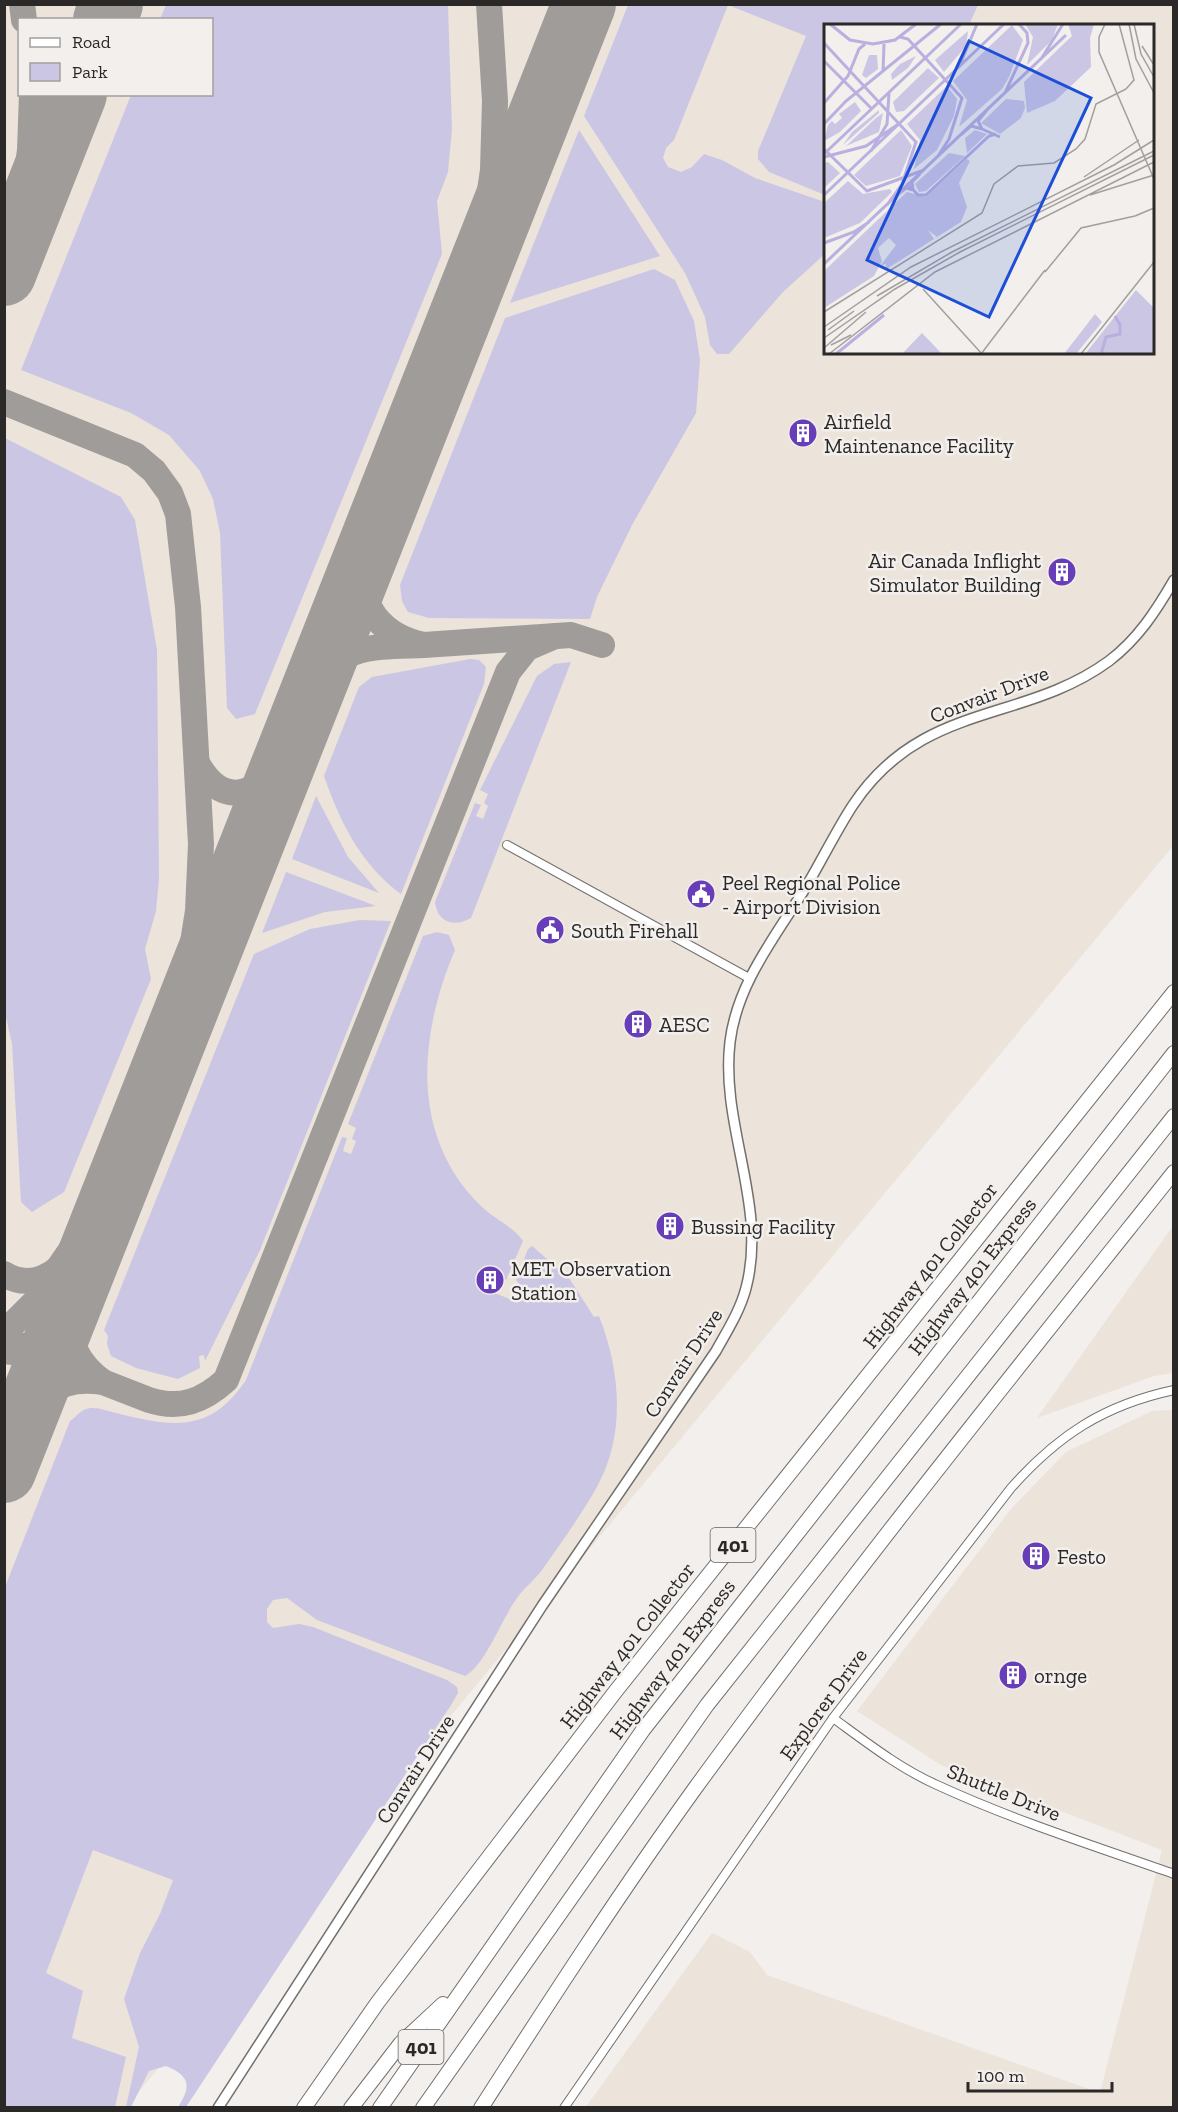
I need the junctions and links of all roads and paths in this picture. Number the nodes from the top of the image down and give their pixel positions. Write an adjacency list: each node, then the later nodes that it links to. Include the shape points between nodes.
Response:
1 (1173, 580): 3 (street, Convair Drive, via 1139,634 1107,662 1058,688 933,733 882,770 853,805)
2 (507, 845): 3 (street)
3 (749, 978): 12 (street, Convair Drive, via 730,1039 728,1067 753,1234 751,1266 738,1312 716,1351 542,1606)
4 (1173, 992): 13 (highway, Highway 401 Collector / 401, via 615,1692 378,2002)
5 (1173, 1053): 11 (highway, Highway 401 Express / 401, via 643,1730)
6 (1173, 1116): 16 (highway, 401, via 707,1705)
7 (1173, 1172): 17 (highway, via 808,1636 695,1788 582,1950)
8 (1173, 1390): 9 (street, Explorer Drive, via 1129,1402 1093,1418 1038,1458)
9 (833, 1718): 10 (street, Shuttle Drive, via 887,1757 936,1785); 18 (street, Explorer Drive)
10 (1173, 1874)
11 (462, 1986): 14 (highway, via 401,2043); 15 (highway, Highway 401 Express / 401)
12 (218, 2108)
13 (304, 2108)
14 (351, 2108)
15 (380, 2108)
16 (423, 2108)
17 (481, 2108)
18 (564, 2108)

